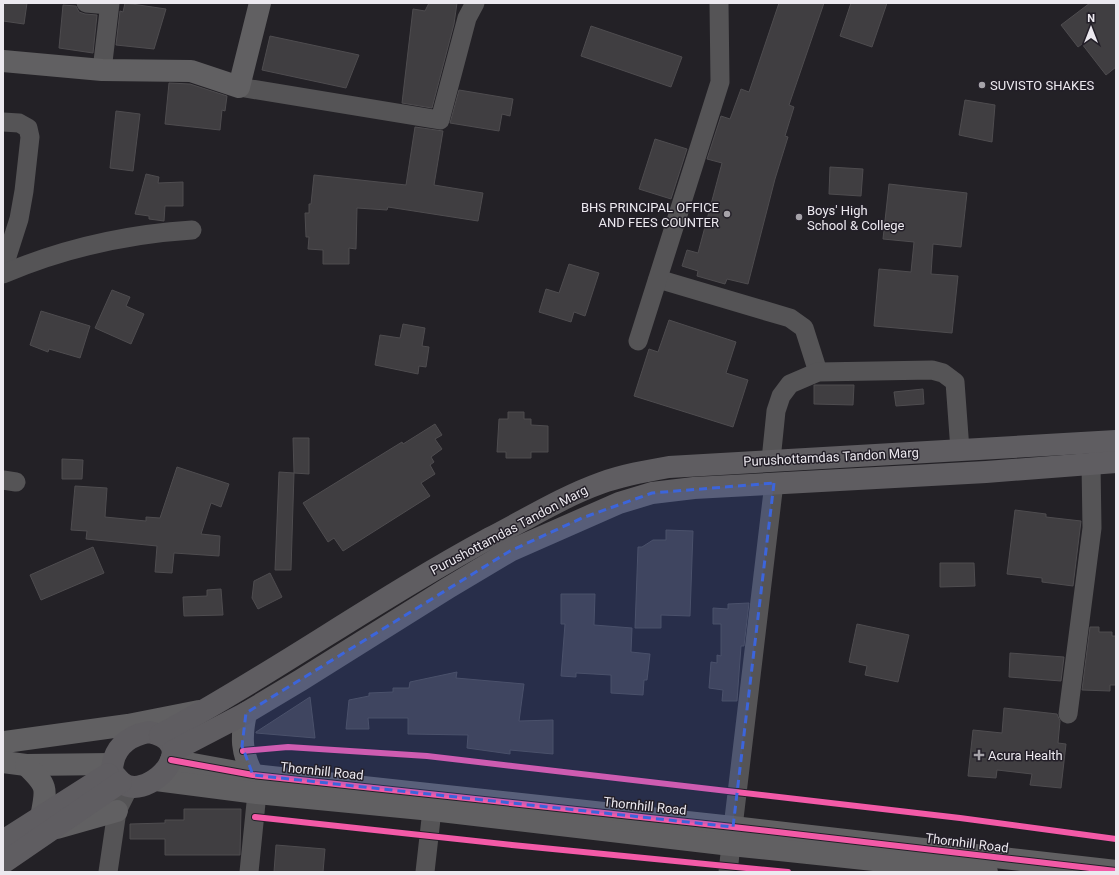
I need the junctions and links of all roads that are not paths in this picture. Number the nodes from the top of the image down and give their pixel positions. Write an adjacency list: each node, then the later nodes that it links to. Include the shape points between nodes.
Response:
1 (86, 3): 5 (street)
2 (260, 3): 8 (street)
3 (476, 3): 8 (street, via 467,18 440,120)
4 (719, 3): 13 (street, via 720,82)
5 (110, 4): 7 (street)
6 (3, 61): 7 (street)
7 (102, 70): 8 (street, via 191,71)
8 (239, 87)
9 (3, 122): 11 (street, via 19,123 28,128 30,137 19,219)
10 (192, 230): 12 (street, via 152,232 94,245 36,260)
11 (3, 269)
12 (3, 274)
13 (658, 279): 14 (street); 15 (street, via 797,322 804,328)
14 (638, 341)
15 (818, 372): 17 (street, via 932,370 943,373 955,382); 18 (street, via 790,384 781,396 776,412)
16 (1116, 441): 17 (main road, Purushottamdas Tandon Marg)
17 (960, 450): 18 (main road, Purushottamdas Tandon Marg)
18 (771, 460): 22 (main road, Purushottamdas Tandon Marg, via 669,467 601,482 452,559)
19 (1116, 462): 20 (main road, Purushottamdas Tandon Marg)
20 (1091, 464): 21 (main road, Purushottamdas Tandon Marg); 24 (street, via 1092,528)
21 (774, 483): 23 (main road, Purushottamdas Tandon Marg, via 652,493 582,518 510,552); 36 (street)
22 (207, 710): 25 (main road, Purushottamdas Tandon Marg); 27 (street)
23 (246, 713): 28 (main road, Purushottamdas Tandon Marg); 32 (street, via 242,746 245,761)
24 (1068, 714)
25 (160, 735): 26 (main road, via 149,732 136,735); 28 (main road, via 169,743)
26 (123, 744): 27 (street); 30 (main road, via 115,755)
27 (4, 749): 29 (street)
28 (172, 756): 31 (main road, via 167,770); 32 (street, Thornhill Road)
29 (26, 765): 30 (street); 35 (street, via 42,780)
30 (119, 776): 31 (main road, via 142,785); 34 (street); 35 (main road)
31 (156, 780): 32 (street, Thornhill Road)
32 (255, 784): 33 (street, Thornhill Road); 36 (street, Thornhill Road); 44 (street)
33 (432, 810): 36 (street, Thornhill Road); 45 (street)
34 (117, 811): 35 (street); 43 (street)
35 (49, 822): 37 (main road); 39 (main road)
36 (732, 836): 40 (street, Thornhill Road); 41 (street, Thornhill Road); 46 (street)
37 (3, 841)
38 (1116, 860): 41 (street)
39 (3, 863)
40 (887, 866): 47 (street, Thornhill Road)
41 (1092, 868): 42 (street, Thornhill Road)
42 (1116, 871)
43 (108, 872)
44 (249, 872)
45 (425, 872)
46 (728, 872)
47 (987, 872)

